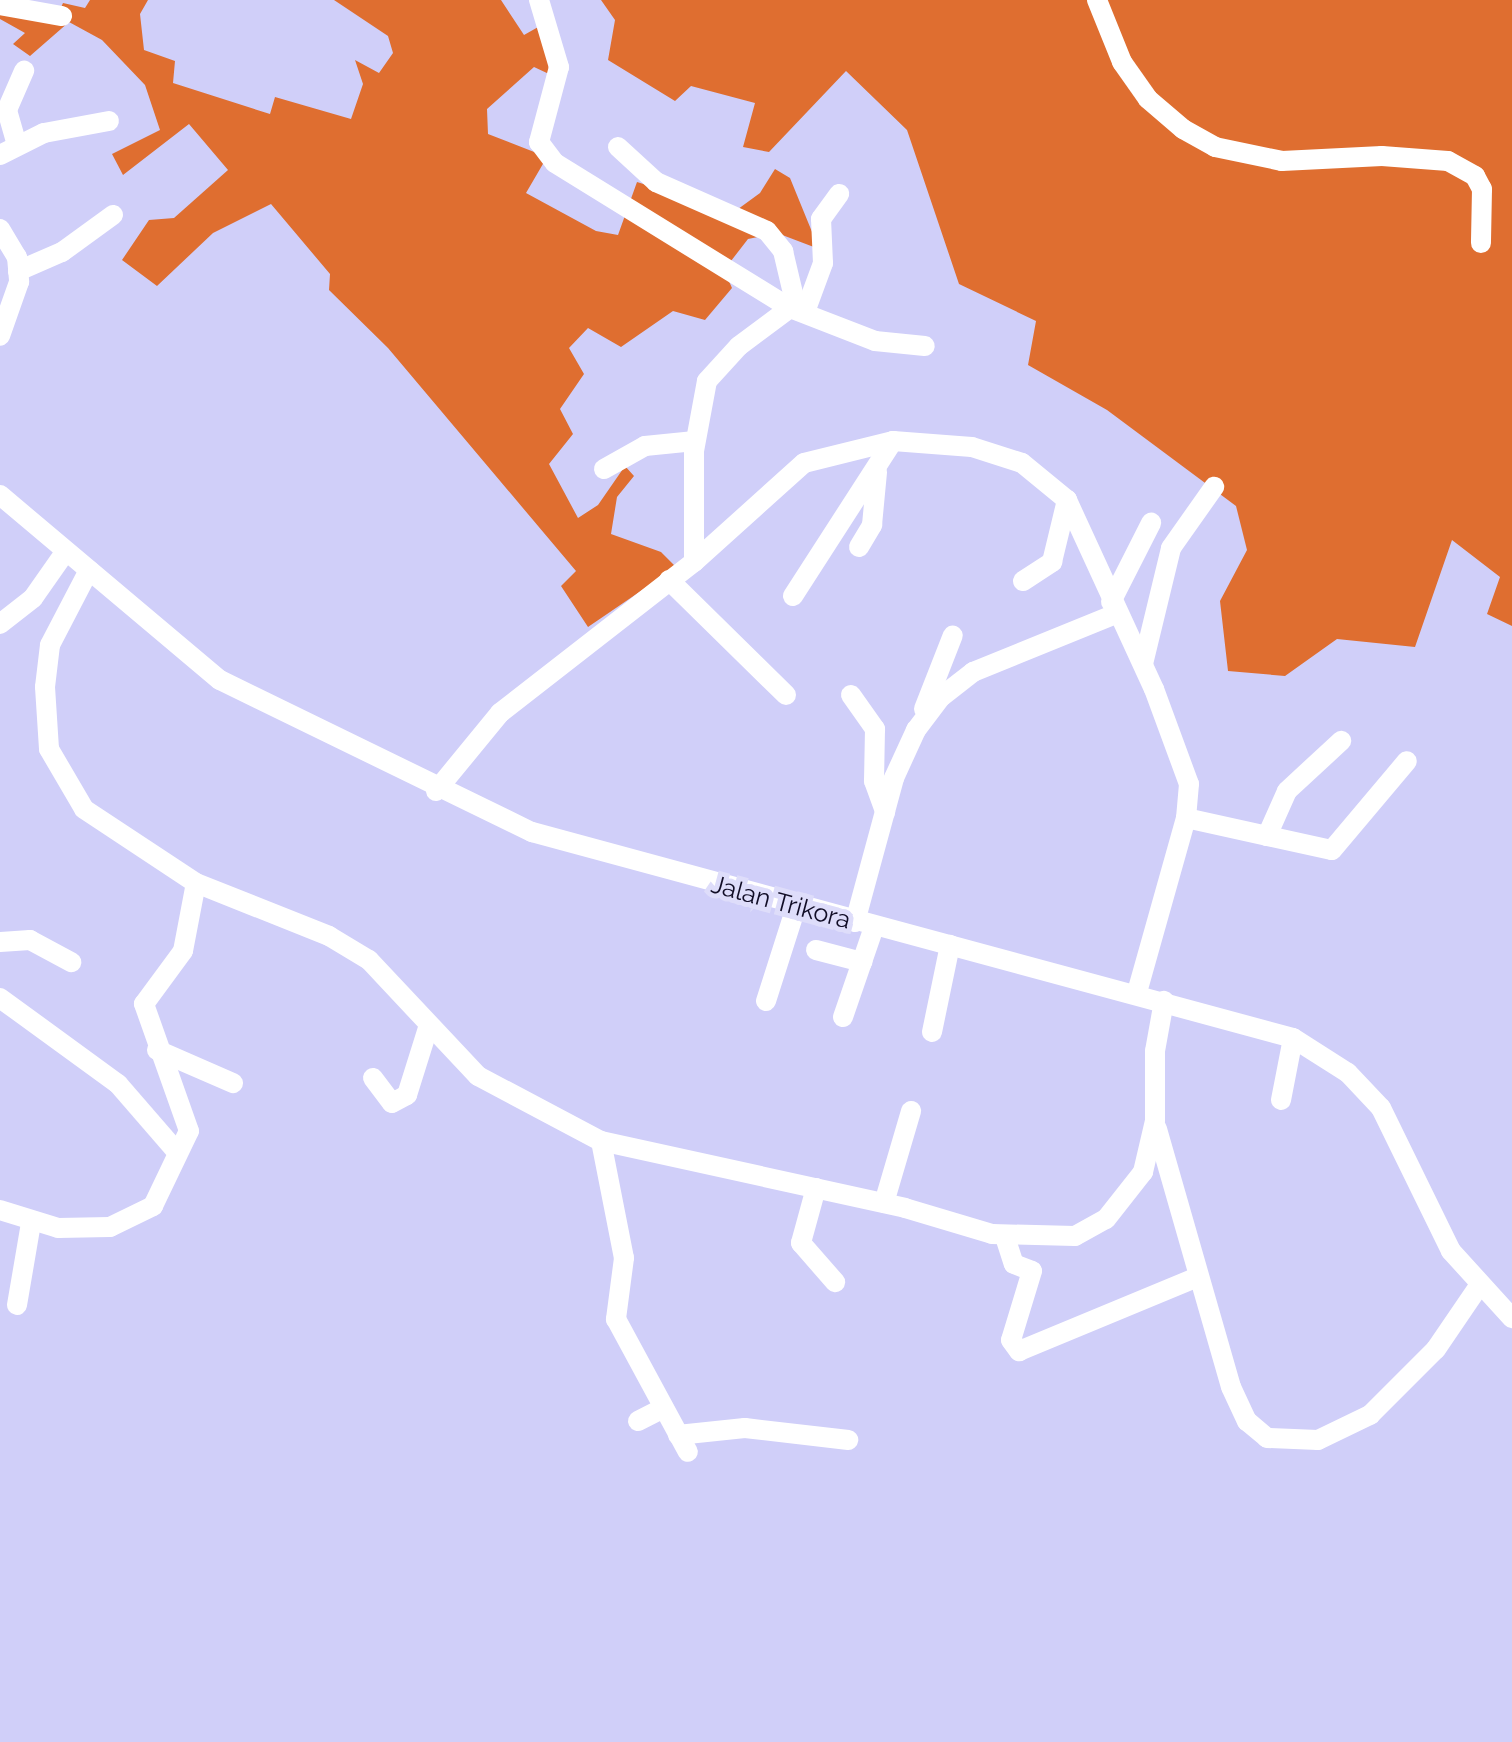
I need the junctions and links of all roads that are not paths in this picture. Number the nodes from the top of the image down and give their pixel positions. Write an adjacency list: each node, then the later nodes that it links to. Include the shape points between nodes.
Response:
1 (539, 0): 14 (street, via 559,67 540,124 545,154)
2 (1097, 0): 12 (street, via 1122,62 1148,99 1184,129 1215,147 1282,160 1448,161 1475,176 1482,189)
3 (0, 5): 4 (street)
4 (62, 16)
5 (24, 71): 8 (street, via 6,110)
6 (109, 121): 8 (street, via 73,124)
7 (618, 146): 14 (street, via 656,182 737,214 778,242)
8 (8, 150)
9 (839, 194): 14 (street, via 821,220 823,263)
10 (113, 214): 13 (street, via 62,252)
11 (0, 230): 13 (street, via 18,257)
12 (1481, 243)
13 (18, 271): 15 (street)
14 (797, 310): 16 (street, via 876,341); 17 (street, via 718,366 708,381)
15 (0, 336)
16 (925, 346)
17 (695, 441): 19 (street, via 644,446); 27 (street)
18 (893, 441): 20 (street); 23 (street, via 972,447 1022,463); 27 (street, via 804,463)
19 (604, 469)
20 (878, 470): 25 (street, via 872,525); 31 (street)
21 (1214, 487): 35 (street, via 1171,548)
22 (0, 495): 26 (street, Jalan Trikora)
23 (1067, 500): 30 (street, via 1052,562); 32 (street)
24 (1151, 523): 32 (street)
25 (859, 547)
26 (66, 550): 28 (street, Jalan Trikora); 33 (street, via 33,598)
27 (694, 562): 29 (street)
28 (88, 570): 41 (street, Jalan Trikora, via 220,680); 45 (street, via 50,645 49,750 84,809)
29 (669, 580): 36 (street); 41 (street, via 500,713)
30 (1023, 581)
31 (793, 596)
32 (1114, 608): 35 (street); 38 (street, via 973,672 941,697)
33 (0, 624)
34 (952, 635): 38 (street)
35 (1143, 664): 43 (street, via 1189,784)
36 (786, 695)
37 (851, 695): 42 (street, via 876,728 874,781)
38 (916, 730): 42 (street)
39 (1340, 741): 44 (street, via 1287,791)
40 (1407, 761): 44 (street, via 1332,850)
41 (436, 790): 46 (street, Jalan Trikora, via 540,835)
42 (885, 812): 47 (street)
43 (1186, 818): 44 (street); 53 (street)
44 (1267, 836)
45 (196, 883): 58 (street, via 329,936 369,960); 61 (street, via 184,951 144,1004)
46 (796, 906): 47 (street, Jalan Trikora); 55 (street)
47 (865, 925): 49 (street, Jalan Trikora); 52 (street)
48 (4, 938): 51 (street, via 39,943)
49 (950, 945): 53 (street, Jalan Trikora); 59 (street)
50 (816, 950): 52 (street)
51 (71, 962)
52 (862, 962): 57 (street)
53 (1137, 992): 56 (street, Jalan Trikora)
54 (0, 998): 68 (street, via 118,1084)
55 (766, 1001)
56 (1164, 1001): 60 (street, Jalan Trikora); 66 (street)
57 (843, 1017)
58 (428, 1028): 62 (street, via 407,1095 392,1103); 67 (street, via 478,1076)
59 (932, 1032)
60 (1293, 1038): 64 (street); 78 (street, Jalan Trikora, via 1348,1073 1382,1108 1452,1251)
61 (157, 1050): 63 (street); 68 (street, via 189,1120 187,1140)
62 (373, 1078)
63 (233, 1083)
64 (1280, 1100)
65 (911, 1111): 72 (street)
66 (1154, 1121): 69 (street); 70 (street)
67 (601, 1141): 71 (street); 81 (street, via 624,1258 616,1319)
68 (176, 1150): 74 (street, via 153,1206 136,1219 110,1227)
69 (1138, 1181): 70 (street); 75 (street, via 1092,1230)
70 (1172, 1186): 76 (street)
71 (816, 1188): 72 (street); 77 (street, via 801,1243)
72 (884, 1203): 75 (street)
73 (0, 1210): 74 (street)
74 (31, 1223): 79 (street)
75 (1004, 1237): 76 (street, via 1014,1264 1032,1271 1013,1350)
76 (1198, 1276): 78 (street, via 1247,1421 1267,1438 1298,1442 1356,1424 1401,1388)
77 (835, 1282)
78 (1479, 1286): 80 (street, Jalan Trikora)
79 (16, 1305)
80 (1512, 1318)
81 (662, 1409): 82 (street); 83 (street, via 683,1443 745,1428)
82 (638, 1421)
83 (848, 1440)

